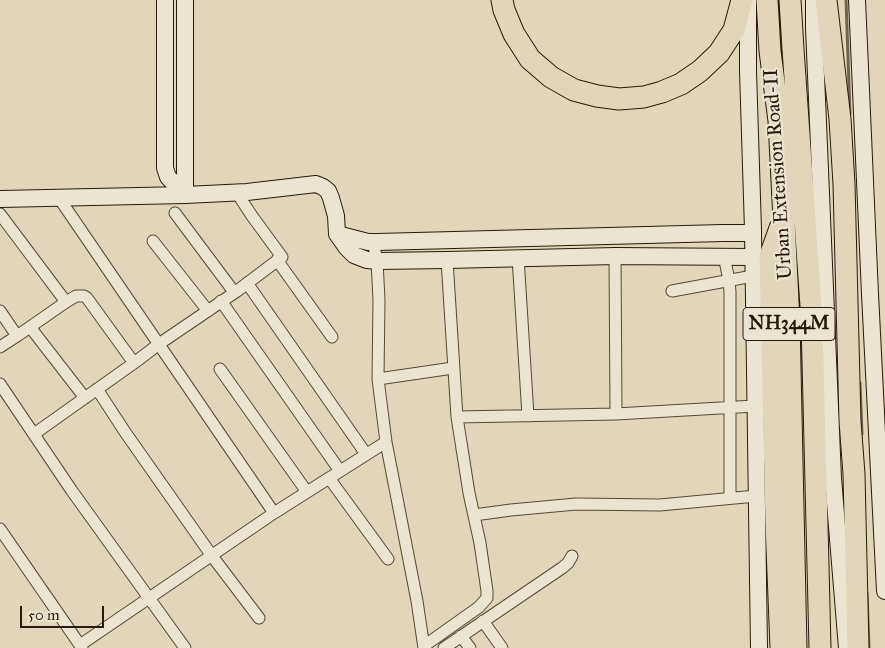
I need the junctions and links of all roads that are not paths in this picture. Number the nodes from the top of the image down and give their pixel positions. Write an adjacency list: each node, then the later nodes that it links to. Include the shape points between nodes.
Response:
1 (165, 0): 12 (street, via 164,168)
2 (185, 0): 12 (street)
3 (502, 0): 4 (highway, via 514,34 530,59 551,77 574,90 619,99 662,92 700,71 719,53 734,30)
4 (742, 0)
5 (748, 0): 18 (street)
6 (767, 0): 17 (highway, Urban Extension Road-II / NH344M, via 779,121)
7 (790, 0): 83 (highway, Urban Extension Road-II / NH344M, via 812,320)
8 (814, 0): 84 (street, via 833,478)
9 (826, 0): 85 (highway, via 844,184)
10 (857, 0): 69 (street)
11 (237, 193): 12 (street); 19 (street, via 316,184 328,191 331,198); 26 (street, via 282,257)
12 (185, 195): 13 (street)
13 (59, 198): 14 (street); 41 (street)
14 (0, 200)
15 (175, 213): 33 (street)
16 (0, 214): 35 (street)
17 (784, 217): 81 (highway, via 770,256); 82 (highway, Urban Extension Road-II / NH344M)
18 (752, 233): 21 (street); 25 (street)
19 (337, 234): 21 (street); 28 (street, via 354,255)
20 (153, 241): 37 (street)
21 (374, 242): 28 (street)
22 (615, 256): 23 (street); 24 (street); 52 (street)
23 (724, 256): 25 (street); 30 (street)
24 (518, 257): 27 (street); 53 (street)
25 (753, 257): 29 (street)
26 (278, 260): 31 (street); 40 (street)
27 (447, 260): 28 (street); 44 (street)
28 (377, 261): 46 (street)
29 (753, 276): 30 (street); 50 (street)
30 (729, 280): 32 (street); 51 (street)
31 (247, 283): 33 (street); 57 (street)
32 (672, 291)
33 (234, 292): 34 (street)
34 (221, 301): 37 (street); 58 (street)
35 (66, 302): 38 (street); 43 (street, via 76,296 84,296)
36 (0, 311): 39 (street)
37 (208, 311): 41 (street)
38 (30, 327): 39 (street); 49 (street)
39 (17, 336): 42 (street)
40 (332, 338)
41 (158, 344): 43 (street); 63 (street)
42 (0, 347)
43 (134, 364): 48 (street)
44 (454, 368): 46 (street); 54 (street)
45 (220, 369): 60 (street)
46 (378, 379): 56 (street)
47 (0, 384): 55 (street)
48 (97, 389): 49 (street); 66 (street)
49 (85, 398): 55 (street)
50 (755, 406): 51 (street); 61 (street)
51 (731, 408): 52 (street); 62 (street)
52 (616, 414): 53 (street)
53 (528, 416): 54 (street)
54 (457, 417): 64 (street)
55 (34, 434): 70 (street)
56 (386, 442): 57 (street); 75 (street)
57 (366, 454): 58 (street)
58 (340, 471): 59 (street)
59 (329, 478): 60 (street); 68 (street)
60 (307, 492): 63 (street)
61 (756, 496): 62 (street); 80 (street)
62 (730, 498): 64 (street, via 660,505 576,504)
63 (274, 513): 66 (street)
64 (474, 516): 75 (street, via 487,598)
65 (0, 529): 74 (street)
66 (212, 556): 70 (street); 71 (street)
67 (572, 556): 72 (street, via 556,572)
68 (388, 559)
69 (885, 590)
70 (149, 598): 74 (street); 76 (street)
71 (259, 618)
72 (483, 622): 73 (street); 79 (street)
73 (461, 636): 77 (street); 78 (street)
74 (81, 647)
75 (424, 647)
76 (185, 648)
77 (444, 648)
78 (470, 648)
79 (502, 648)
80 (759, 648)
81 (781, 648)
82 (796, 648)
83 (820, 648)
84 (848, 648)
85 (858, 648)

